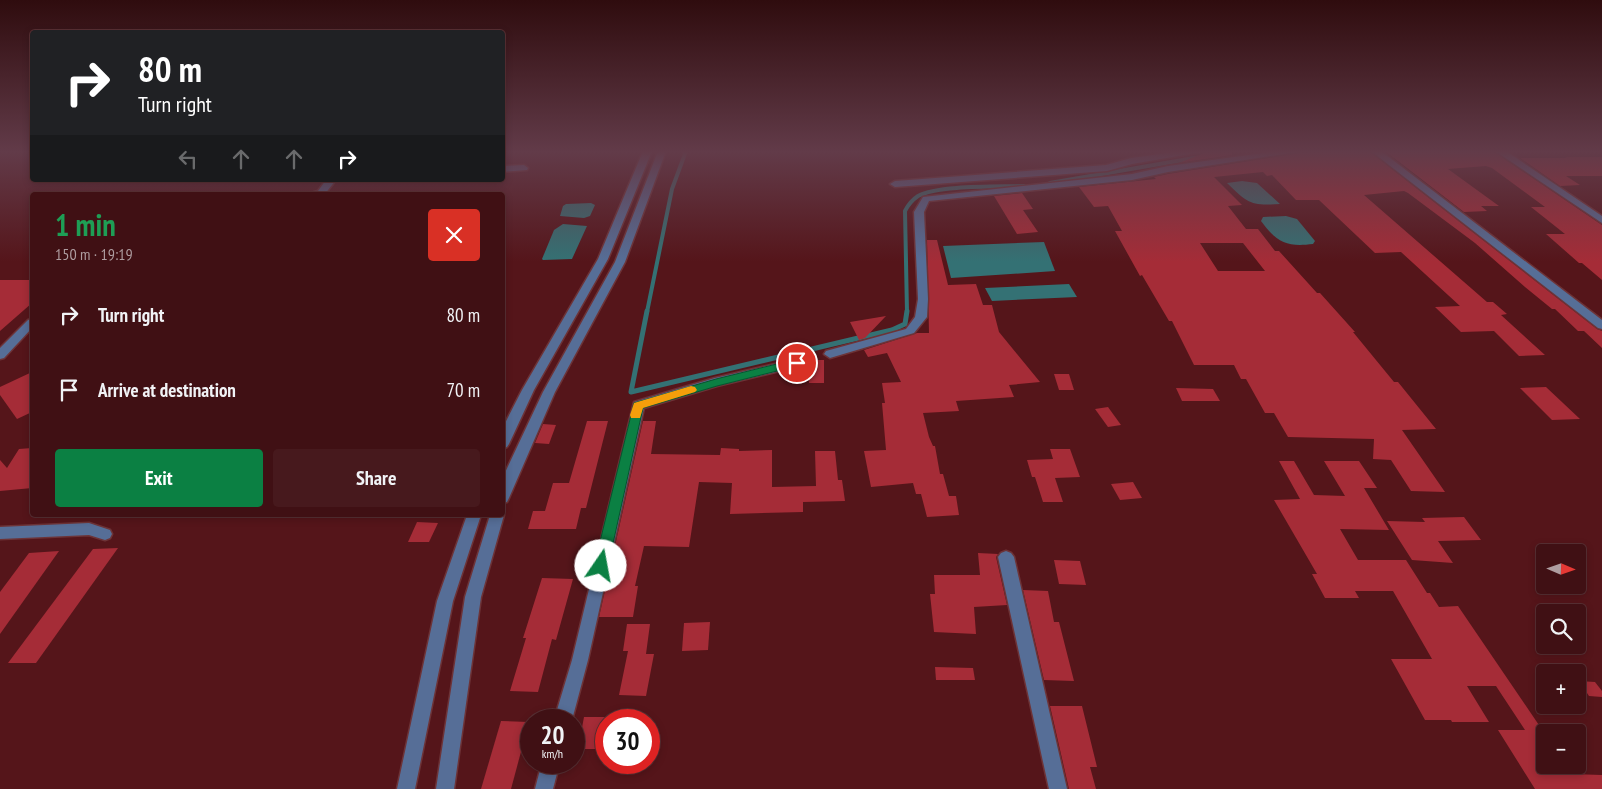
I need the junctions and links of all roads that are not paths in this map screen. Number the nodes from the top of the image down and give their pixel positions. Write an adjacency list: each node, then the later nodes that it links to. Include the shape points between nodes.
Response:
1 (633, 188): 12 (street, via 603,259 528,390)
2 (648, 188): 13 (street, via 620,262 549,392)
3 (1031, 188): 9 (street, via 926,198 919,212 921,316 910,331)
4 (1422, 188): 8 (street)
5 (1553, 188): 6 (street)
6 (1602, 220)
7 (30, 324): 10 (street)
8 (1602, 326)
9 (830, 354)
10 (0, 355)
11 (797, 363): 19 (street, via 638,405)
12 (505, 438)
13 (505, 490)
14 (473, 517): 21 (street, via 445,601)
15 (496, 517): 22 (street, via 473,597)
16 (0, 533): 17 (street, via 84,529)
17 (106, 534)
18 (1006, 556): 24 (street)
19 (566, 709)
20 (548, 774): 23 (street)
21 (406, 789)
22 (445, 789)
23 (544, 789)
24 (1058, 789)

